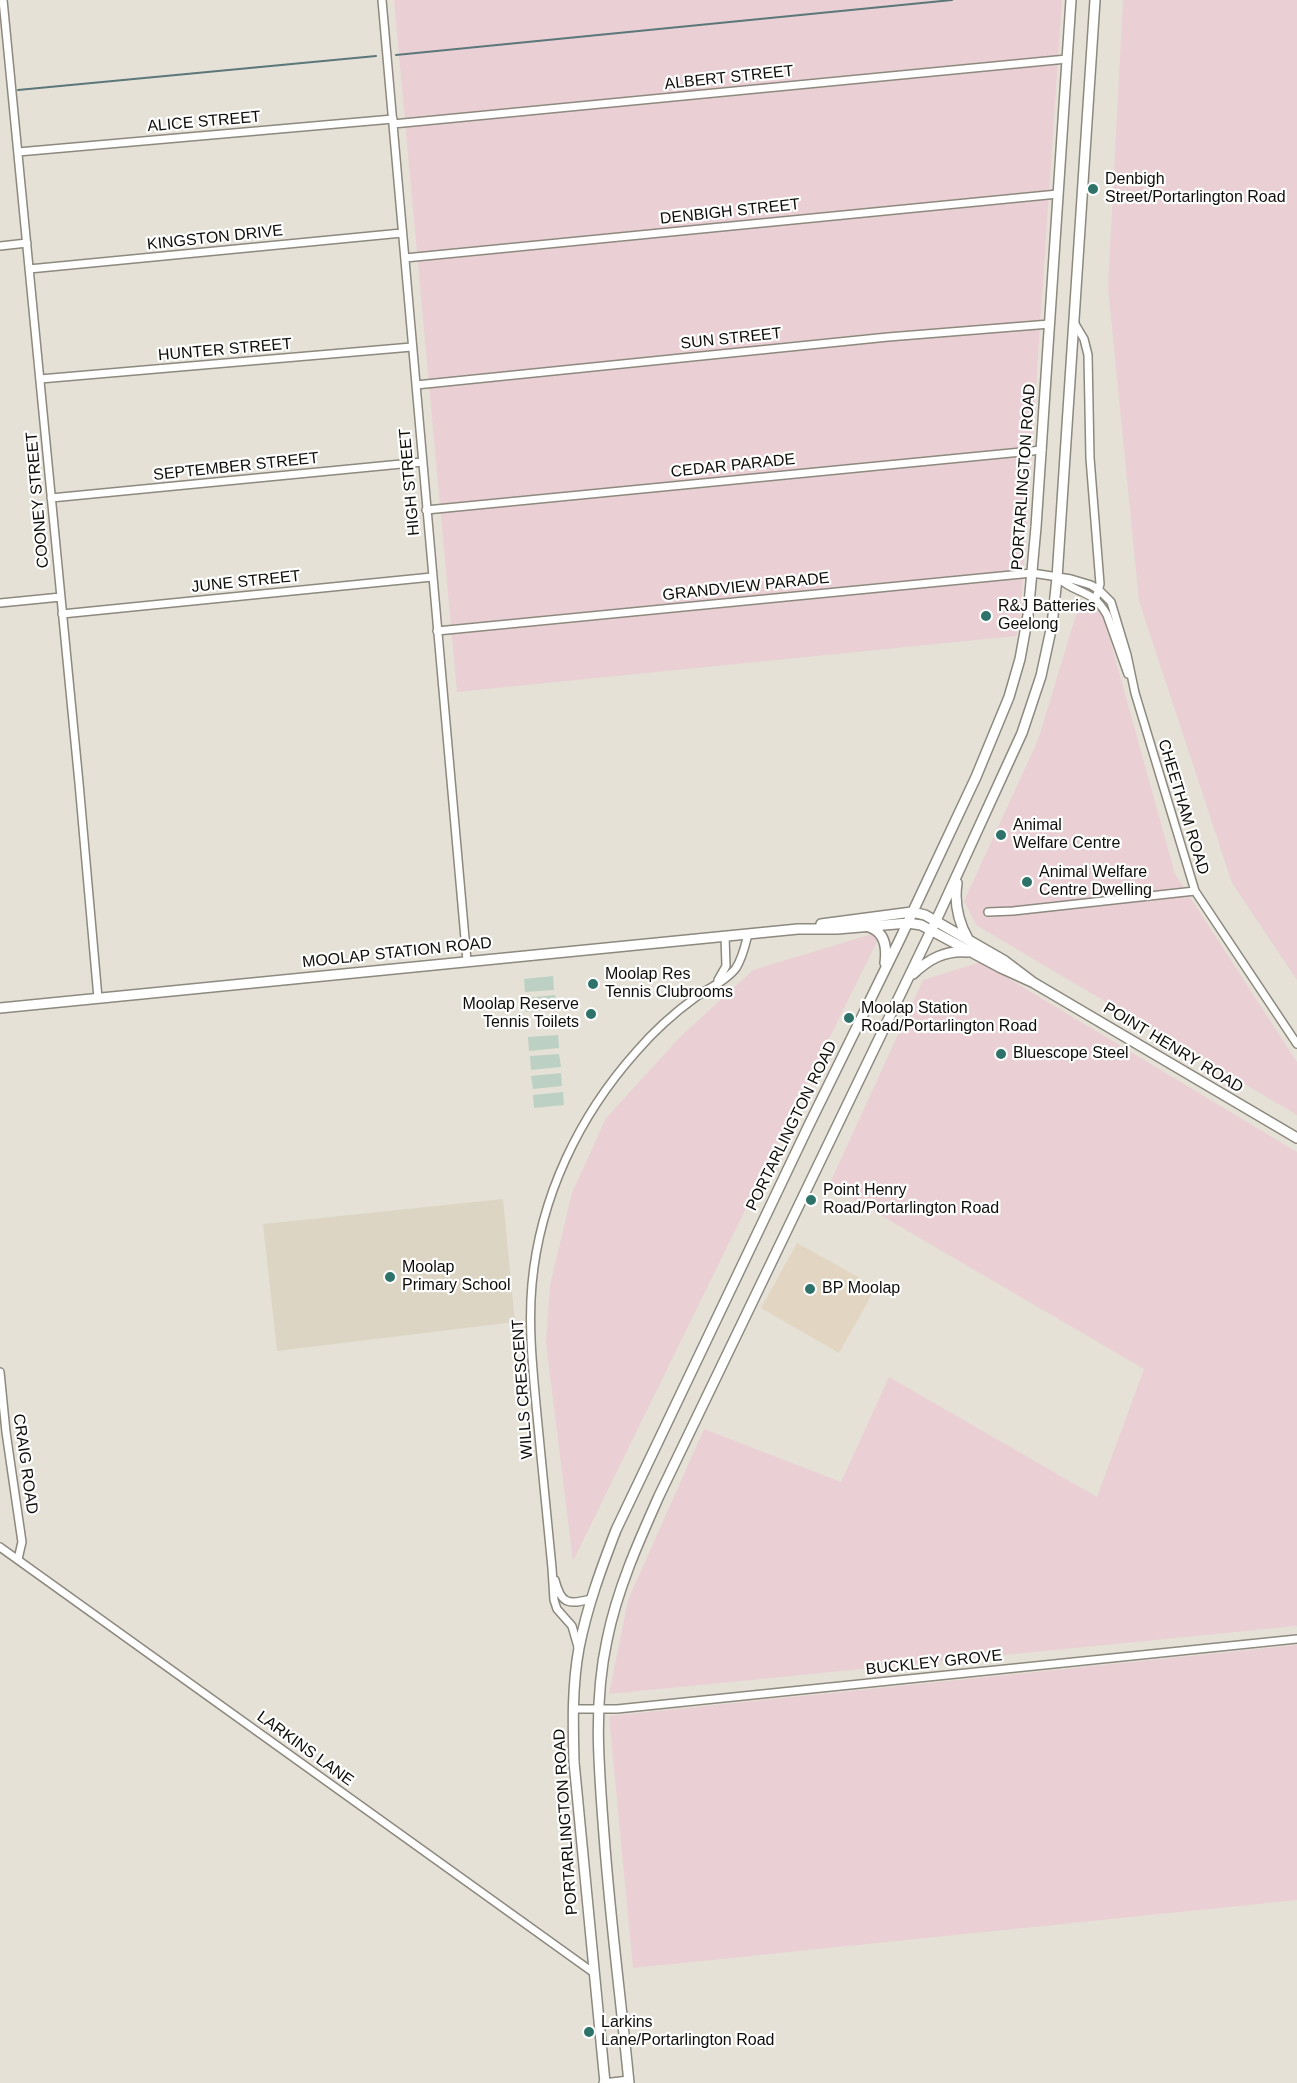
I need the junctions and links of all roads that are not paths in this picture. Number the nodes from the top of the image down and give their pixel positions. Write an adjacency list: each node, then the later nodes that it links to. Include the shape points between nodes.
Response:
1 (3, 0): 7 (street, COONEY STREET)
2 (382, 0): 6 (street, HIGH STREET)
3 (1071, 0): 5 (main road, PORTARLINGTON ROAD)
4 (1095, 0): 15 (main road)
5 (1067, 59): 6 (street, ALBERT STREET); 8 (main road, PORTARLINGTON ROAD)
6 (393, 122): 7 (street, ALICE STREET); 9 (street, HIGH STREET)
7 (18, 152): 10 (street, COONEY STREET)
8 (1058, 194): 12 (street, DENBIGH STREET); 14 (main road, PORTARLINGTON ROAD)
9 (402, 233): 12 (street, HIGH STREET); 13 (street, KINGSTON DRIVE)
10 (27, 243): 11 (street); 13 (street, COONEY STREET)
11 (0, 246)
12 (405, 258): 16 (street, HIGH STREET)
13 (29, 269): 17 (street, COONEY STREET)
14 (1050, 324): 18 (street, SUN STREET); 19 (main road, PORTARLINGTON ROAD)
15 (1075, 324): 25 (main road); 26 (street, via 1088,355)
16 (412, 347): 17 (street, HUNTER STREET); 18 (street, HIGH STREET)
17 (40, 379): 21 (street, COONEY STREET)
18 (416, 385): 20 (street, HIGH STREET)
19 (1042, 450): 22 (street, CEDAR PARADE); 23 (main road, PORTARLINGTON ROAD)
20 (422, 462): 21 (street, SEPTEMBER STREET); 22 (street, HIGH STREET)
21 (51, 498): 27 (street, COONEY STREET)
22 (426, 510): 24 (street, HIGH STREET)
23 (1032, 573): 25 (street, GRANDVIEW PARADE); 31 (street, GRANDVIEW PARADE); 35 (main road, PORTARLINGTON ROAD, via 1020,659 999,726)
24 (432, 577): 30 (street, JUNE STREET); 31 (street, HIGH STREET)
25 (1058, 578): 26 (street); 28 (street, via 1068,587); 33 (main road, via 1052,626 1030,710)
26 (1099, 590): 28 (street); 32 (street, CHEETHAM ROAD, via 1115,612)
27 (61, 597): 29 (street); 30 (street, COONEY STREET)
28 (1096, 598): 32 (street, CHEETHAM ROAD, via 1107,615)
29 (0, 603)
30 (62, 614): 51 (street, COONEY STREET)
31 (437, 631): 46 (street, HIGH STREET)
32 (1135, 693): 34 (street, CHEETHAM ROAD)
33 (961, 869): 37 (main road); 44 (main road, via 956,901 961,927)
34 (1195, 891): 36 (street); 53 (street, CHEETHAM ROAD)
35 (912, 912): 37 (main road, POINT HENRY ROAD); 38 (main road, PORTARLINGTON ROAD); 40 (main road, MOOLAP STATION ROAD)
36 (988, 912)
37 (936, 920): 41 (main road); 44 (main road, POINT HENRY ROAD)
38 (908, 923): 39 (main road, MOOLAP STATION ROAD); 41 (main road, POINT HENRY ROAD); 47 (main road, PORTARLINGTON ROAD)
39 (864, 926): 40 (main road, MOOLAP STATION ROAD); 47 (main road, via 876,929 884,939)
40 (798, 929): 42 (main road, MOOLAP STATION ROAD)
41 (931, 931): 45 (main road, POINT HENRY ROAD); 48 (main road)
42 (748, 934): 43 (main road, MOOLAP STATION ROAD); 49 (street, WILLS CRESCENT, via 736,968)
43 (725, 936): 46 (main road, MOOLAP STATION ROAD); 49 (street, via 726,966)
44 (968, 939): 50 (main road, POINT HENRY ROAD)
45 (973, 953): 48 (main road, via 954,952 936,957); 50 (main road, POINT HENRY ROAD)
46 (466, 961): 51 (main road, MOOLAP STATION ROAD)
47 (885, 968): 59 (main road, PORTARLINGTON ROAD, via 620,1520)
48 (909, 977): 63 (main road, via 635,1549 616,1601)
49 (717, 982): 58 (street, WILLS CRESCENT, via 648,1038 601,1094 564,1162 546,1213 532,1284 530,1348)
50 (1034, 983): 54 (main road, POINT HENRY ROAD)
51 (98, 998): 52 (main road, MOOLAP STATION ROAD)
52 (0, 1008)
53 (1297, 1044)
54 (1297, 1138)
55 (0, 1372): 57 (street, CRAIG ROAD, via 22,1542)
56 (0, 1547): 57 (street, LARKINS LANE)
57 (18, 1559): 64 (street, LARKINS LANE)
58 (552, 1568): 59 (street, WILLS CRESCENT, via 563,1599 577,1603); 61 (street, WILLS CRESCENT, via 554,1600 572,1626)
59 (591, 1599): 61 (main road, PORTARLINGTON ROAD)
60 (1297, 1639): 63 (street, BUCKLEY GROVE)
61 (579, 1650): 62 (main road, PORTARLINGTON ROAD)
62 (573, 1709): 63 (street, BUCKLEY GROVE); 64 (main road, PORTARLINGTON ROAD, via 574,1762)
63 (598, 1709): 65 (main road, via 607,1877)
64 (594, 1973): 66 (main road, PORTARLINGTON ROAD)
65 (629, 2082): 66 (street)
66 (604, 2083)

